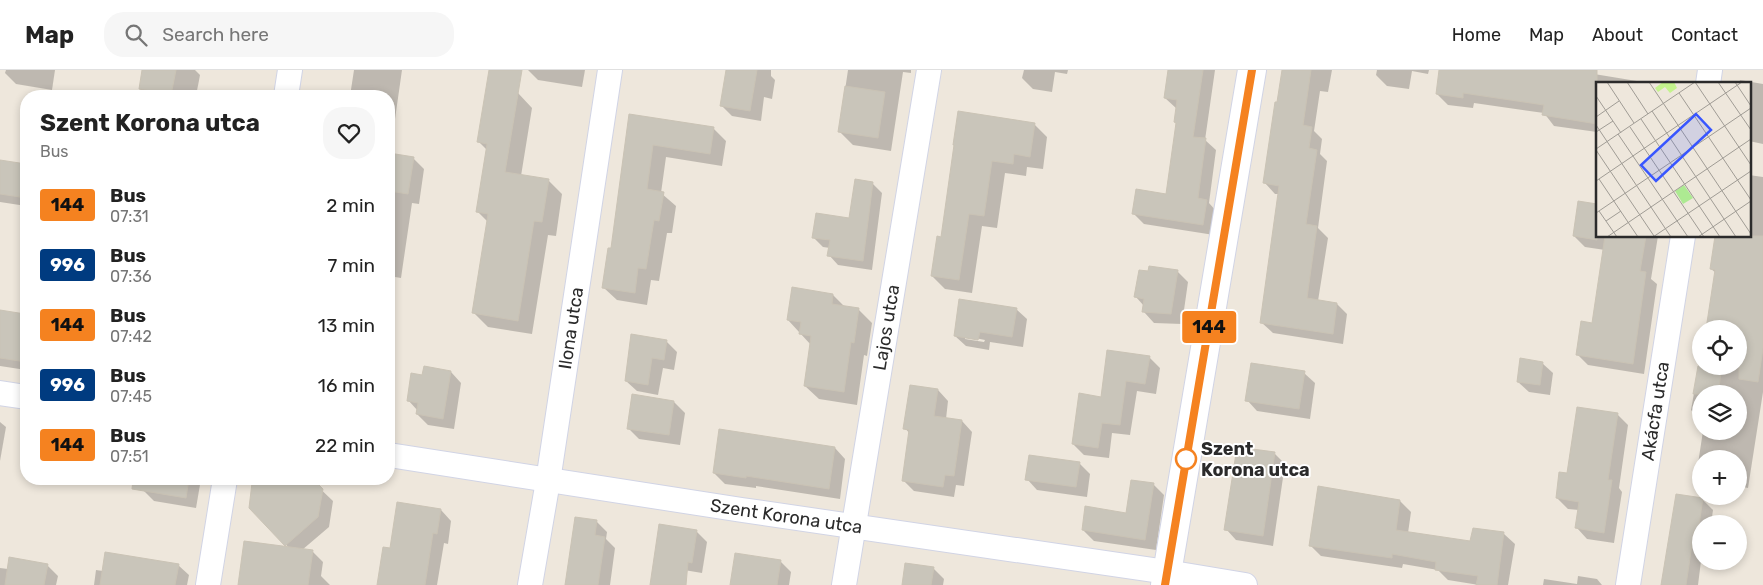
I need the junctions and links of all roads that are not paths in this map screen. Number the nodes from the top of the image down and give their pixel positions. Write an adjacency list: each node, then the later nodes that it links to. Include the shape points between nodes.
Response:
1 (290, 70): 5 (street)
2 (610, 70): 10 (street, Ilona utca)
3 (929, 70): 12 (street, Lajos utca)
4 (1252, 70): 13 (street)
5 (287, 90)
6 (1683, 238): 18 (street, Akácfa utca)
7 (0, 393): 8 (street)
8 (20, 396)
9 (395, 456): 10 (street, Szent Korona utca)
10 (548, 481): 12 (street, Szent Korona utca); 15 (street, Ilona utca)
11 (225, 485): 14 (street)
12 (853, 526): 13 (street, Szent Korona utca); 16 (street, Lajos utca)
13 (1166, 578): 17 (street, Szent Korona utca)
14 (208, 585)
15 (530, 585)
16 (844, 585)
17 (1244, 585)
18 (1628, 585)

